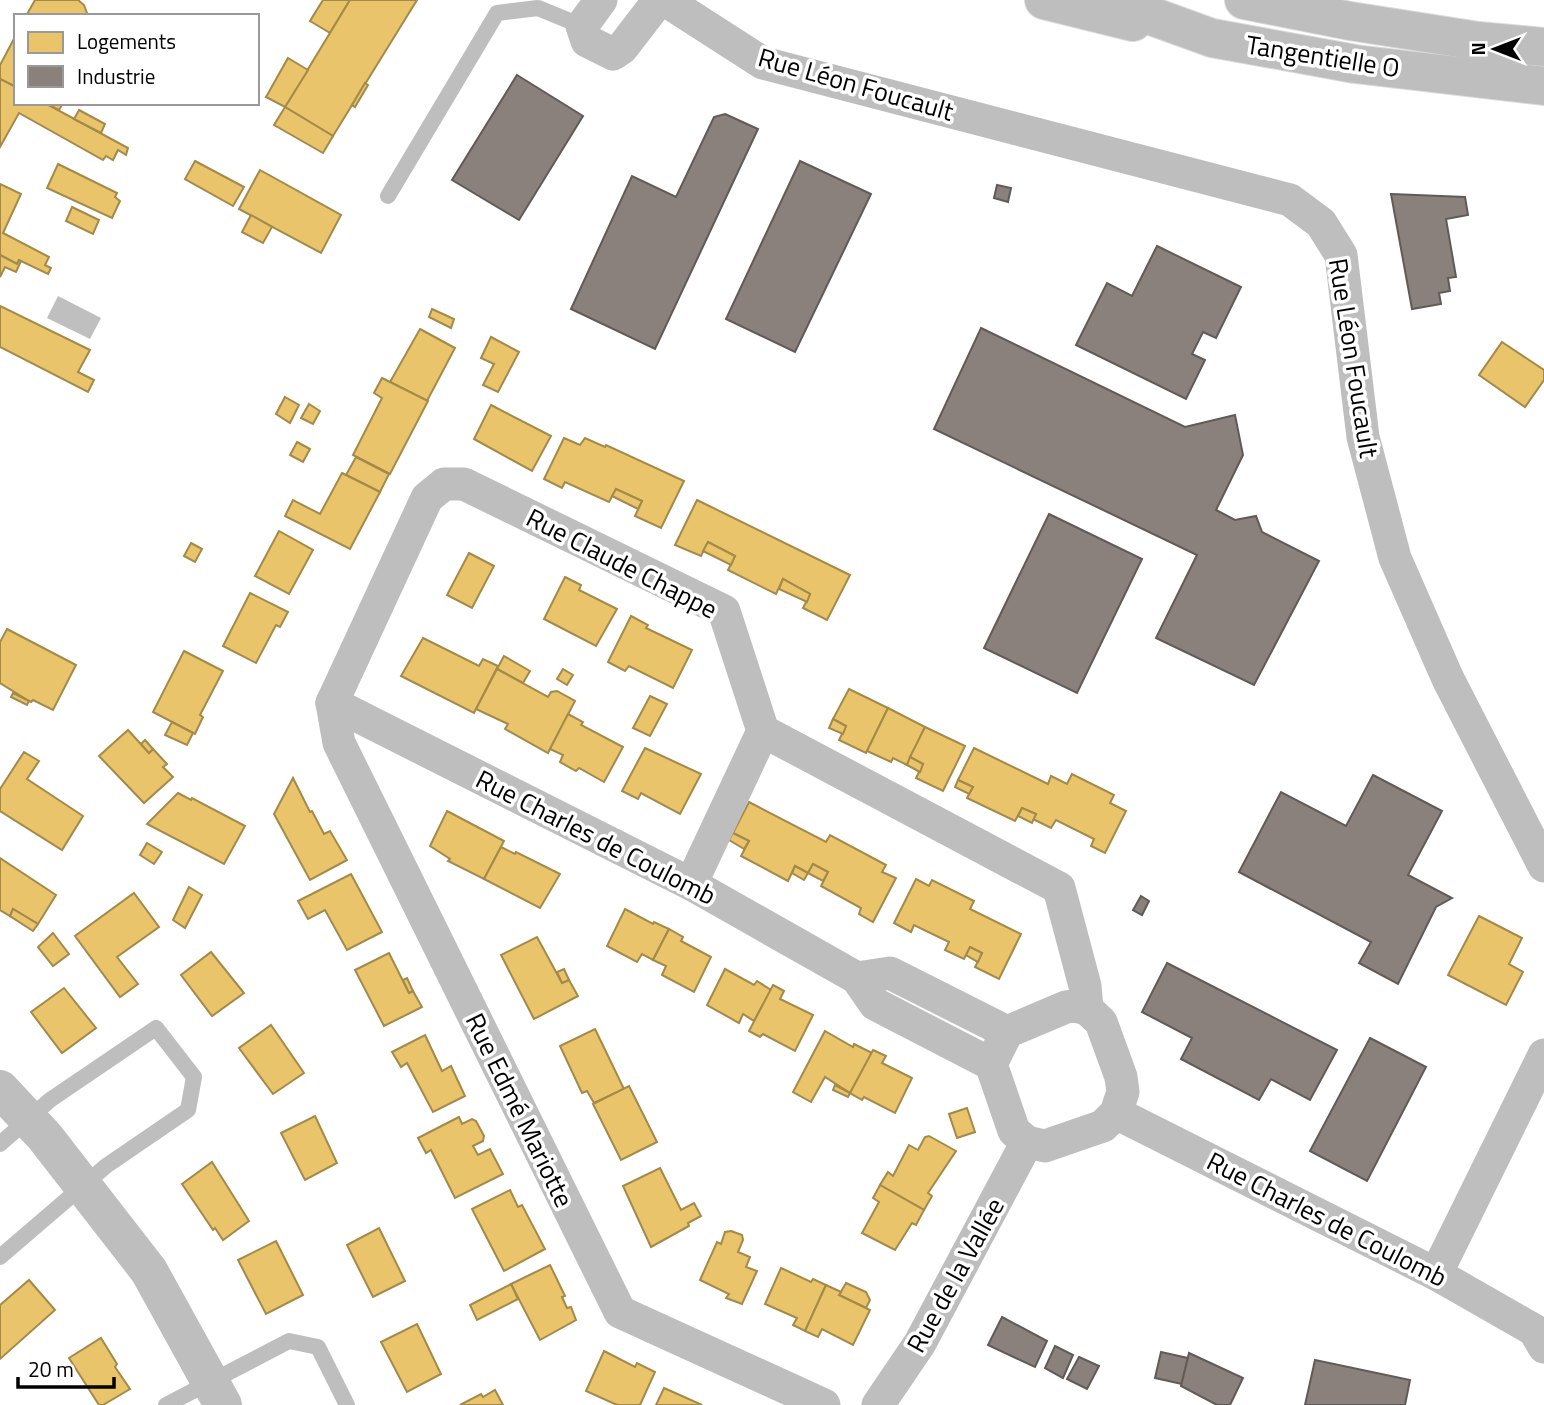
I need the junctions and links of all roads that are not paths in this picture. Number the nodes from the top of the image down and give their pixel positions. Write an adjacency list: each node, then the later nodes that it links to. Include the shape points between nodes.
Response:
1 (601, 0): 7 (street)
2 (659, 0): 7 (street, via 613,54 587,41)
3 (666, 0): 14 (street, Rue Léon Foucault, via 763,63 1290,200 1321,223 1341,255 1363,437 1395,558 1448,679)
4 (1044, 0): 8 (main road)
5 (1107, 0): 8 (main road, Tangentielle O)
6 (1244, 0): 9 (main road, Tangentielle O, via 1350,21)
7 (582, 26): 11 (lane, via 538,8 497,13)
8 (1212, 38): 10 (main road, Tangentielle O, via 1354,64)
9 (1544, 47)
10 (1544, 86)
11 (388, 196)
12 (332, 703): 13 (street, Rue Claude Chappe, via 427,498 444,484 464,484 724,611); 15 (street, Rue Charles de Coulomb); 33 (street, Rue Edmé Mariotte, via 339,743 620,1312)
13 (763, 731): 15 (street); 17 (street, via 1059,888)
14 (1544, 866)
15 (691, 884): 16 (street, Rue Charles de Coulomb)
16 (857, 978): 18 (street, via 890,973); 20 (street, Rue Charles de Coulomb, via 876,1004)
17 (1087, 1009): 18 (street, via 1066,1007); 22 (street, via 1101,1022 1121,1077 1123,1092)
18 (1007, 1032): 20 (street)
19 (1544, 1055): 28 (street)
20 (990, 1064): 24 (street, via 1014,1131)
21 (0, 1089): 23 (main road)
22 (1116, 1113): 24 (street, via 1103,1126 1045,1146); 28 (street, Rue Charles de Coulomb)
23 (29, 1118): 25 (lane); 26 (main road); 26 (lane, via 156,1028 194,1077 188,1110)
24 (1027, 1142): 34 (street, Rue de la Vallée, via 920,1343)
25 (0, 1144)
26 (83, 1185): 27 (lane); 30 (main road, via 149,1271)
27 (0, 1257)
28 (1436, 1274): 29 (street, Rue Charles de Coulomb)
29 (1541, 1335)
30 (217, 1393): 31 (lane); 32 (lane, via 289,1341 318,1347)
31 (166, 1405)
32 (347, 1405)
33 (824, 1405)
34 (878, 1405)

